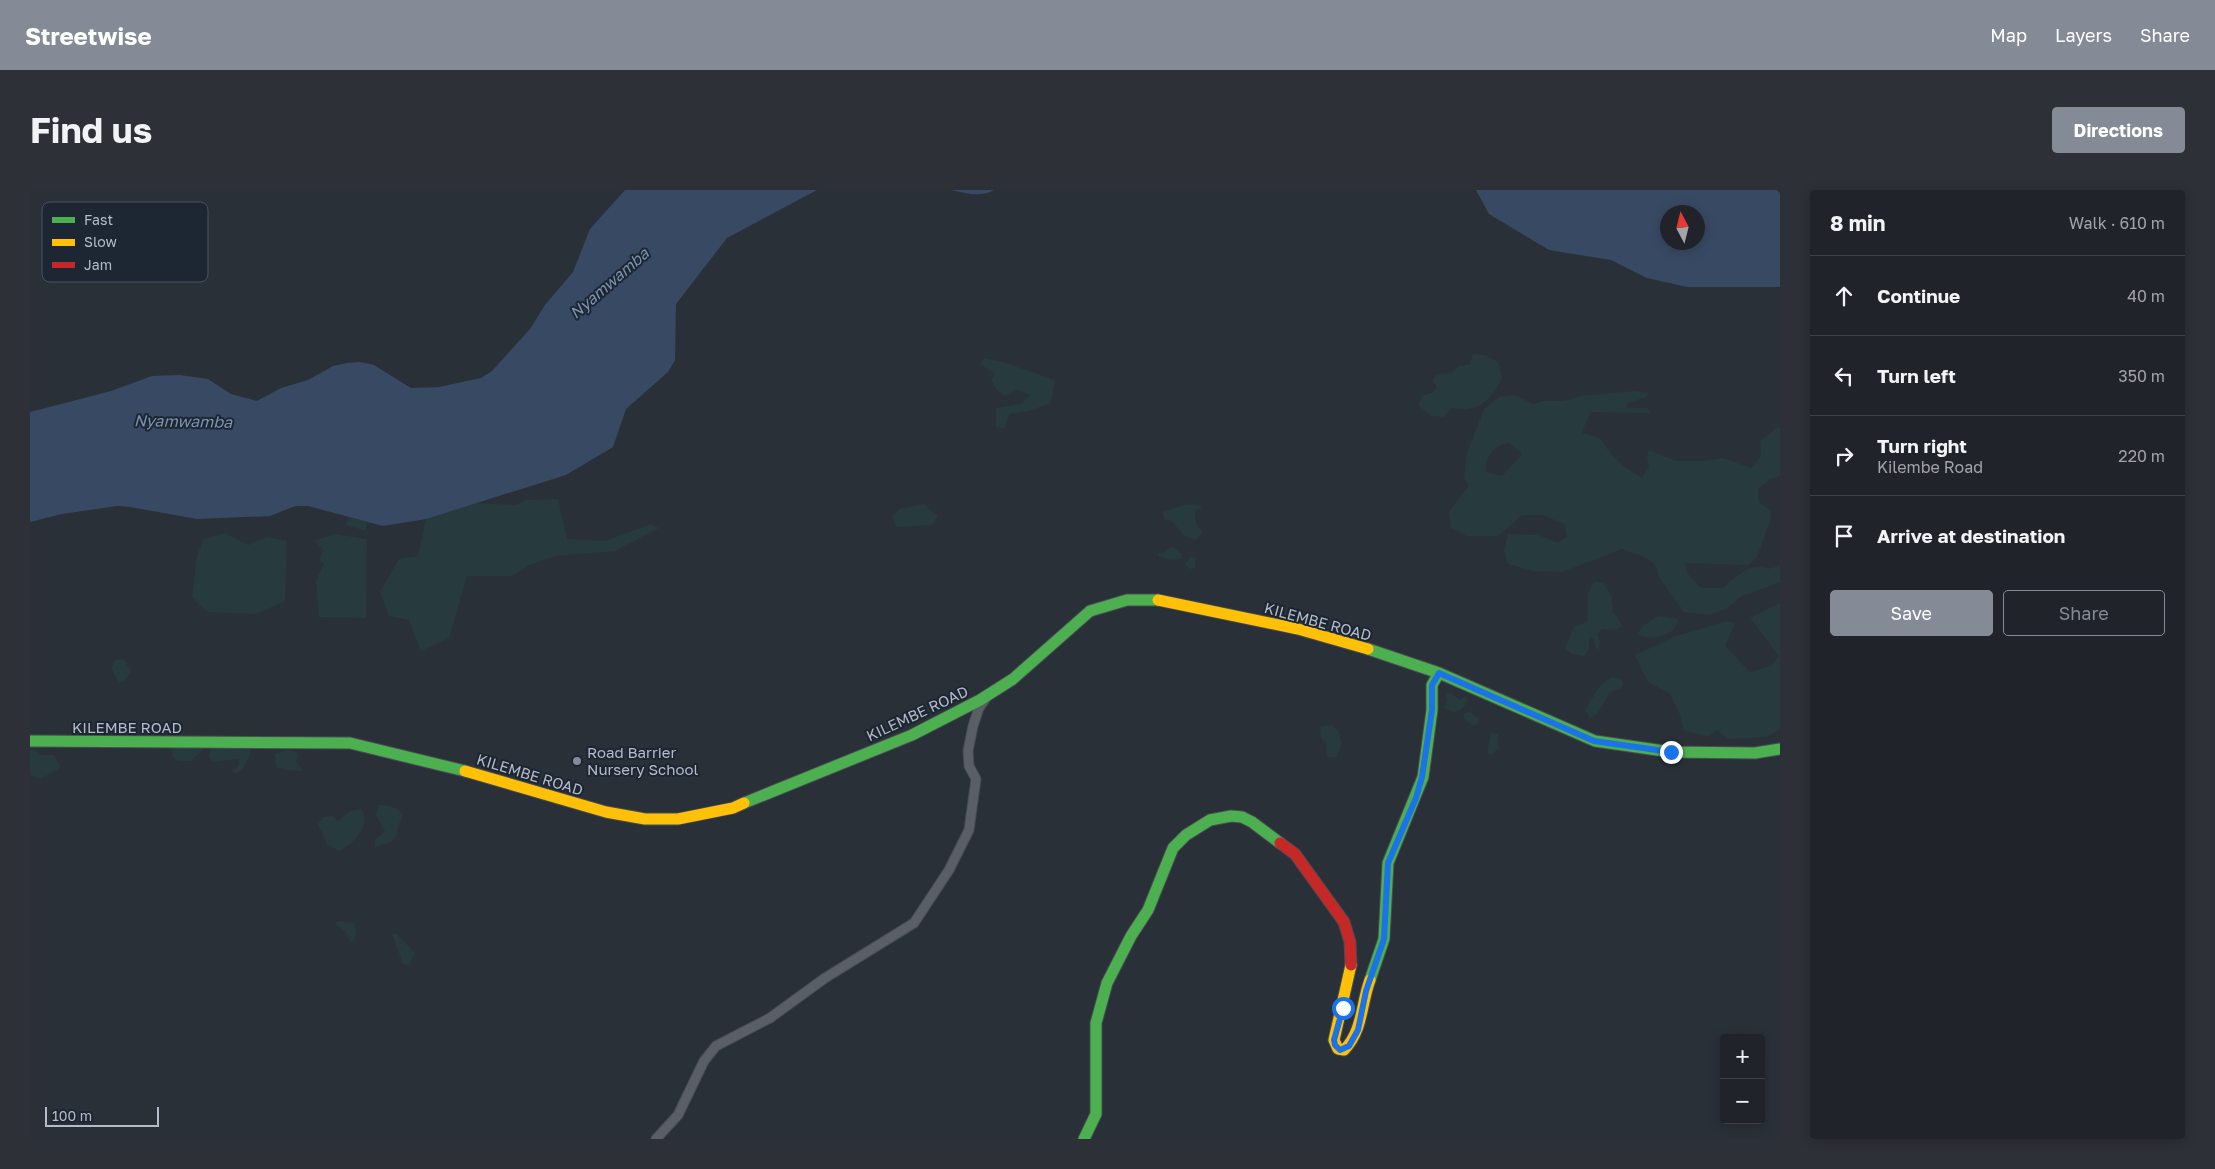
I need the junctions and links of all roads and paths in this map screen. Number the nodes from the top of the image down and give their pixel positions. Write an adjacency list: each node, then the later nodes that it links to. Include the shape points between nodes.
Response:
1 (1439, 673): 2 (main road, KILEMBE ROAD, via 1329,636 1156,599 1127,600 1090,611 1013,679); 4 (main road, KILEMBE ROAD, via 1594,741 1671,752 1755,753); 6 (main road, via 1432,685 1432,710 1422,777 1388,863 1385,934 1352,1042 1344,1050 1335,1045 1351,970 1351,950 1344,922 1334,905 1295,854 1252,822 1231,816 1210,820 1186,835 1173,848 1148,910 1107,983 1096,1022 1096,1114)
2 (988, 695): 3 (main road, KILEMBE ROAD, via 912,735 763,797 733,808 678,819 645,819 606,812 446,765 350,743); 5 (street, via 973,726 968,751 969,766 976,779 970,830 950,870 914,924 825,978 770,1018 716,1046 704,1061 678,1115)
3 (30, 741)
4 (1780, 749)
5 (656, 1139)
6 (1084, 1139)

